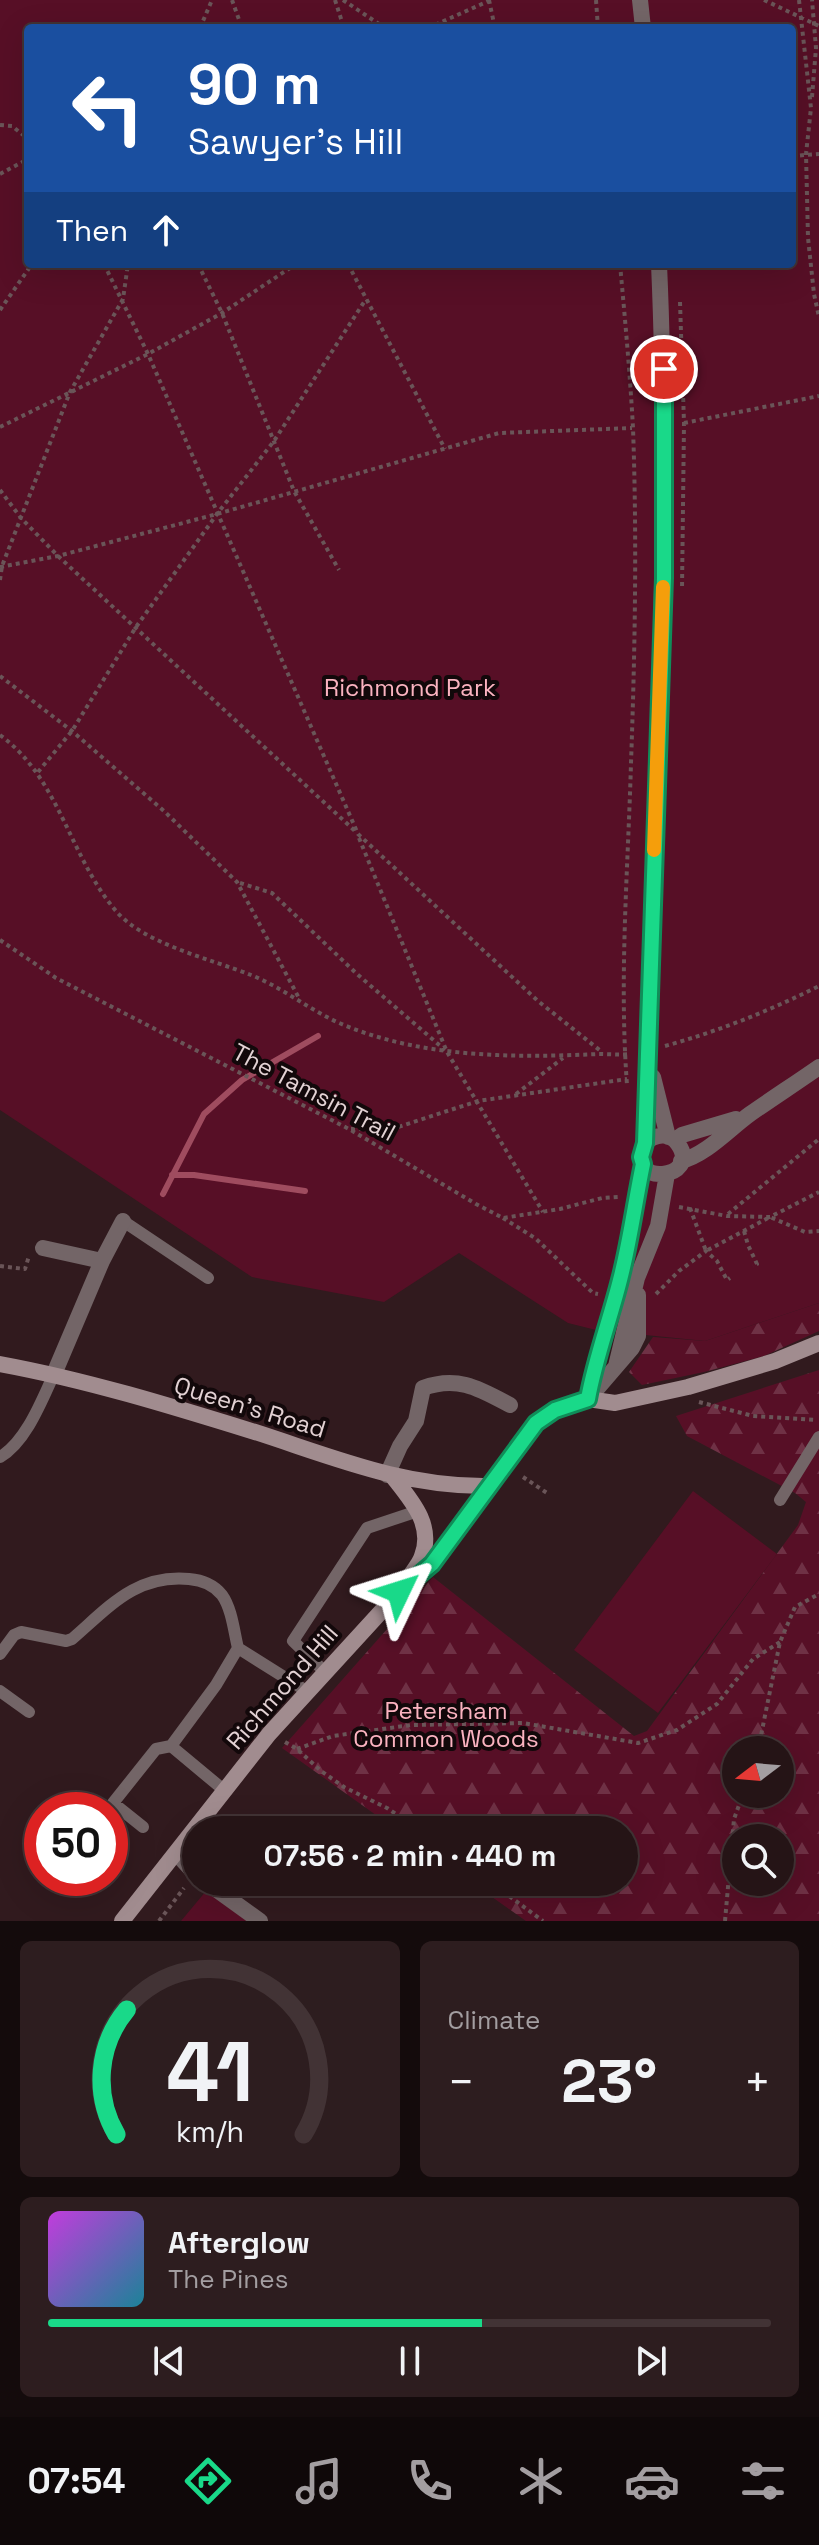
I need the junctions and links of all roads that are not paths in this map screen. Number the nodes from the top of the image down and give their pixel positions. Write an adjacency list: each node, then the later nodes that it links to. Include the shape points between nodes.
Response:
1 (640, 0): 2 (street)
2 (643, 24)
3 (659, 268): 4 (street, via 664,578)
4 (647, 1052): 7 (street); 8 (street)
5 (819, 1067): 6 (street)
6 (749, 1115): 7 (street); 9 (street)
7 (672, 1138): 8 (street, via 657,1135); 9 (street, via 681,1150)
8 (645, 1143): 10 (street)
9 (681, 1161): 11 (street)
10 (643, 1164): 11 (street, via 654,1174); 19 (street)
11 (667, 1174): 19 (street, via 658,1226 637,1278 638,1336)
12 (123, 1221): 14 (street); 15 (lane)
13 (43, 1248): 14 (street)
14 (102, 1261): 18 (street)
15 (208, 1278)
16 (819, 1343): 19 (main road, via 688,1387 615,1403)
17 (0, 1364): 18 (main road, Queen's Road)
18 (54, 1374): 22 (lane, via 39,1409); 23 (main road, Queen's Road)
19 (588, 1399): 24 (main road, Richmond Hill, via 536,1423)
20 (510, 1405): 23 (street, via 472,1385 423,1388 416,1421)
21 (819, 1437): 25 (lane)
22 (0, 1457)
23 (390, 1476): 24 (main road, Queen's Road); 26 (main road)
24 (487, 1486): 27 (main road, Richmond Hill, via 432,1564)
25 (780, 1500)
26 (418, 1511): 27 (main road, via 425,1529 423,1556); 30 (lane, via 367,1528 293,1641)
27 (399, 1592): 30 (main road, Richmond Hill)
28 (238, 1648): 29 (lane, via 221,1593 196,1579 172,1578 126,1594 72,1639 21,1632); 32 (lane); 34 (lane)
29 (0, 1654)
30 (325, 1672): 32 (main road, Richmond Hill)
31 (0, 1691): 33 (lane)
32 (308, 1692): 35 (main road, Richmond Hill)
33 (29, 1712)
34 (171, 1746): 35 (lane); 36 (lane, via 156,1749 113,1803)
35 (225, 1791): 37 (main road, Richmond Hill)
36 (143, 1827)
37 (177, 1854): 38 (street); 40 (main road, Richmond Hill)
38 (182, 1859)
39 (225, 1896): 41 (street)
40 (122, 1921)
41 (260, 1921)

